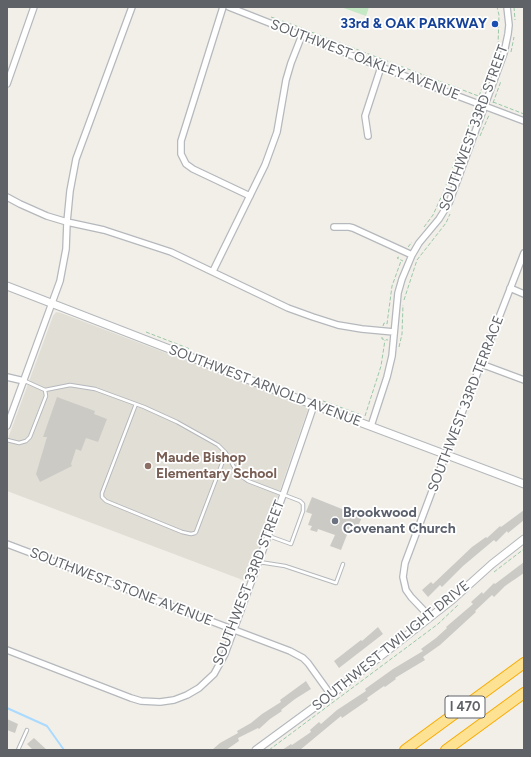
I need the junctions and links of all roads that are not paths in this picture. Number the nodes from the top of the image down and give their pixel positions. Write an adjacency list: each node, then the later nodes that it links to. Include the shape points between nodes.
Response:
1 (34, 7): 8 (street)
2 (132, 7): 14 (street, via 76,159)
3 (223, 7): 12 (street, via 181,141 181,154 186,164 193,169)
4 (229, 7): 6 (street, SOUTHWEST OAKLEY AVENUE)
5 (507, 7): 9 (street, SOUTHWEST 33RD STREET, via 509,25 506,43)
6 (302, 35): 7 (street, SOUTHWEST OAKLEY AVENUE); 12 (street, via 286,80 277,132)
7 (381, 67): 9 (street, SOUTHWEST OAKLEY AVENUE); 11 (street, via 365,116)
8 (7, 84)
9 (484, 106): 10 (street, SOUTHWEST OAKLEY AVENUE); 17 (street, SOUTHWEST 33RD STREET, via 449,203)
10 (524, 121)
11 (368, 136)
12 (250, 196): 18 (street)
13 (7, 197): 14 (street)
14 (67, 222): 18 (street, via 143,242); 22 (street, via 66,249)
15 (334, 228): 17 (street, via 353,228)
16 (524, 253): 20 (street, SOUTHWEST 33RD TERRACE)
17 (412, 255): 23 (street, SOUTHWEST 33RD STREET, via 400,286)
18 (213, 271): 23 (street, via 313,318 356,328)
19 (7, 286): 22 (street, SOUTHWEST ARNOLD AVENUE)
20 (510, 288): 21 (street); 24 (street, SOUTHWEST 33RD TERRACE)
21 (524, 294)
22 (53, 303): 27 (street); 30 (street, SOUTHWEST ARNOLD AVENUE)
23 (394, 332): 32 (street, SOUTHWEST 33RD STREET, via 387,377)
24 (481, 364): 26 (street); 35 (street, SOUTHWEST 33RD TERRACE)
25 (7, 376): 27 (street)
26 (524, 380)
27 (24, 381): 28 (lane); 31 (street)
28 (45, 390): 29 (lane, via 70,384 95,389); 33 (lane, via 46,396 30,437 19,443)
29 (136, 404): 34 (lane, via 177,422 218,445); 34 (lane, via 102,493 106,501 182,532 194,533)
30 (314, 405): 32 (street, SOUTHWEST ARNOLD AVENUE); 37 (street, SOUTHWEST 33RD STREET)
31 (7, 426)
32 (371, 426): 35 (street, SOUTHWEST ARNOLD AVENUE)
33 (7, 440)
34 (226, 453): 37 (lane, via 238,474 248,481)
35 (446, 454): 36 (street, SOUTHWEST ARNOLD AVENUE); 43 (street, SOUTHWEST 33RD TERRACE, via 403,572 406,590)
36 (524, 484)
37 (283, 495): 38 (street, SOUTHWEST 33RD STREET); 38 (lane, via 304,504 303,512 291,544)
38 (268, 536): 41 (street, SOUTHWEST 33RD STREET)
39 (524, 539): 43 (street, SOUTHWEST TWILIGHT DRIVE)
40 (7, 544): 44 (street, SOUTHWEST STONE AVENUE)
41 (258, 562): 42 (lane, via 286,566 336,583); 44 (street, SOUTHWEST 33RD STREET)
42 (343, 564)
43 (430, 618): 48 (street, SOUTHWEST TWILIGHT DRIVE)
44 (234, 630): 45 (street, SOUTHWEST 33RD STREET, via 221,663 210,679 187,695 167,701 153,702 131,698); 48 (street, SOUTHWEST STONE AVENUE, via 302,658)
45 (7, 650)
46 (524, 664): 52 (highway, I 470)
47 (524, 693): 53 (highway, I 470)
48 (331, 695): 51 (street, SOUTHWEST TWILIGHT DRIVE)
49 (27, 730): 50 (lane)
50 (18, 750)
51 (256, 750)
52 (405, 750)
53 (446, 750)

